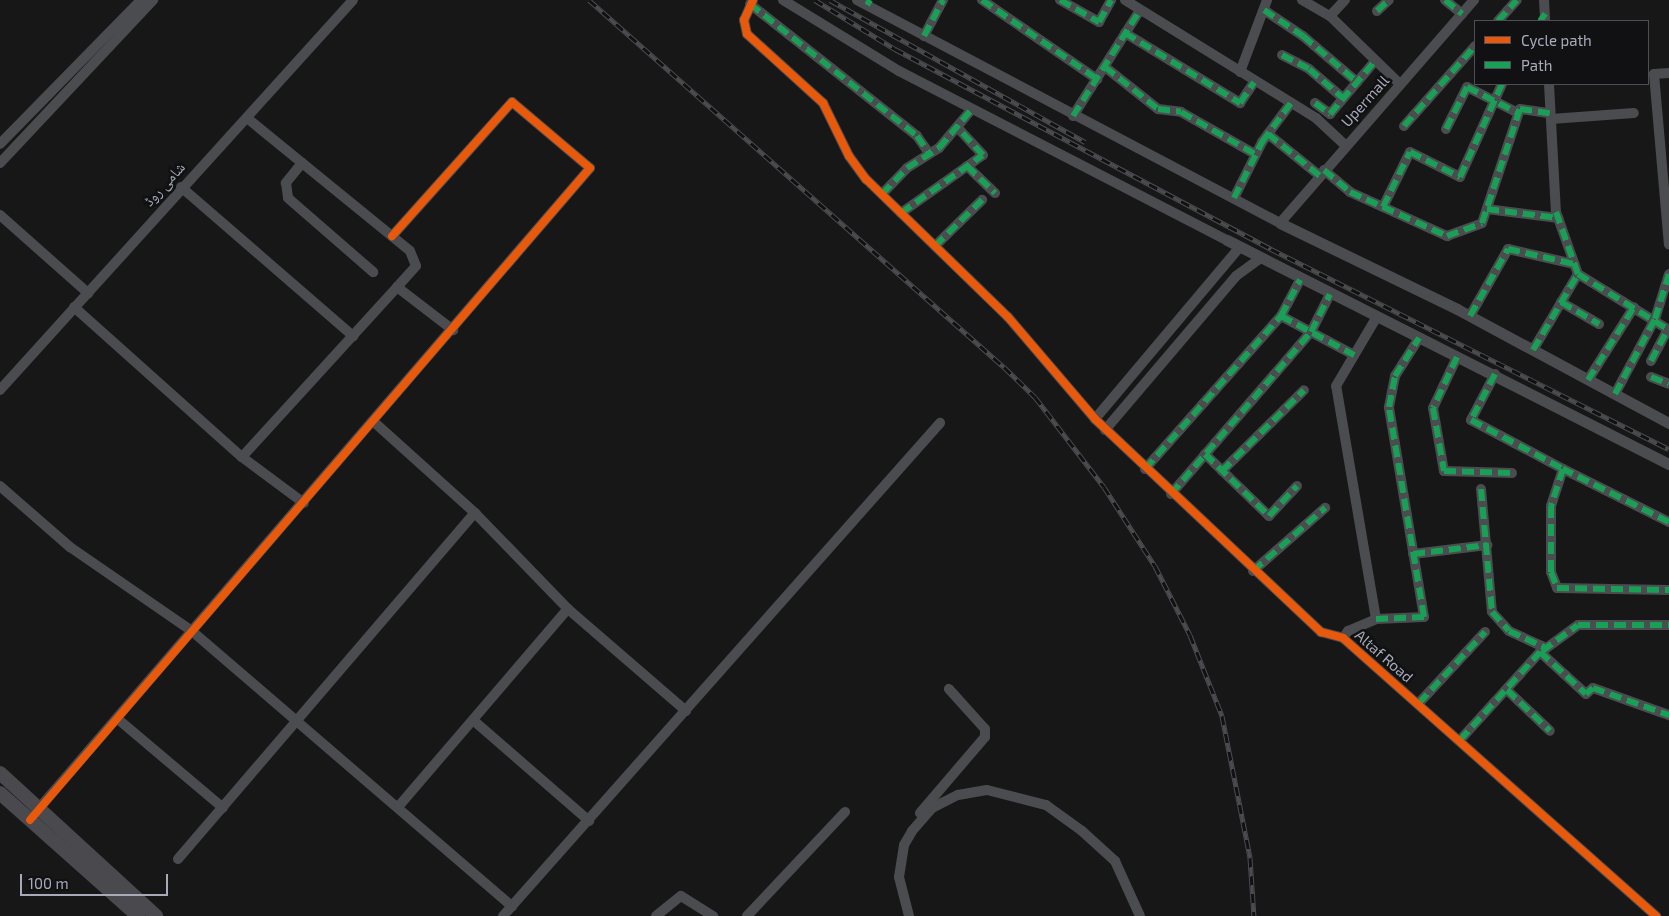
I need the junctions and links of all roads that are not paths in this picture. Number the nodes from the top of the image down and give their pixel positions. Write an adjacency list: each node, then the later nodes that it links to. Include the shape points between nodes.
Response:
1 (141, 0): 56 (street)
2 (153, 0): 60 (street)
3 (353, 0): 51 (street, شامی روڈ)
4 (782, 0): 46 (street)
5 (857, 0): 20 (street)
6 (943, 0): 29 (street)
7 (982, 0): 36 (street)
8 (1060, 0): 9 (street, via 1099,22)
9 (1111, 0)
10 (1125, 0): 21 (street)
11 (1267, 0): 22 (street)
12 (1302, 0): 25 (street)
13 (1345, 0): 25 (street)
14 (1389, 0): 23 (street)
15 (1445, 0): 24 (street)
16 (1474, 0): 24 (street, Upermall)
17 (1517, 0): 27 (street)
18 (1544, 0): 26 (street)
19 (751, 2): 58 (street, via 917,136); 66 (street, Altaf Road, via 744,20 746,34 823,102 849,156)
20 (868, 3): 29 (street)
21 (1140, 10): 28 (street); 34 (street)
22 (1264, 10): 34 (street); 38 (street)
23 (1377, 11)
24 (1462, 14): 39 (street, Upermall)
25 (1330, 16): 32 (street)
26 (1543, 19)
27 (1499, 20)
28 (1125, 32): 33 (street); 37 (street, via 1240,103)
29 (924, 36): 49 (street)
30 (1474, 47): 52 (street)
31 (1282, 54): 42 (street, via 1309,69)
32 (1375, 60): 38 (street); 39 (street)
33 (1105, 67): 36 (street); 59 (street, via 1158,109 1181,112)
34 (1240, 72): 37 (street)
35 (1669, 73): 77 (street, via 1654,74)
36 (1097, 78): 49 (street)
37 (1254, 82): 45 (street)
38 (1357, 82): 42 (street)
39 (1400, 84): 57 (street, Upermall)
40 (1502, 85): 43 (street)
41 (1549, 85): 50 (street)
42 (1343, 98): 44 (street, via 1330,114)
43 (1496, 101): 47 (street); 54 (street, via 1467,87); 69 (street, via 1460,177 1410,152)
44 (1315, 103)
45 (1291, 104): 55 (street); 57 (street)
46 (972, 110): 53 (street); 76 (street)
47 (1518, 113): 50 (street, via 1520,109); 70 (street)
48 (1634, 113): 50 (street)
49 (1073, 116): 67 (street)
50 (1551, 116): 73 (street)
51 (247, 118): 61 (street); 64 (street, شامی روڈ)
52 (1404, 126)
53 (957, 127): 58 (street); 62 (street, via 983,155)
54 (1446, 129)
55 (1268, 134): 59 (street); 63 (street)
56 (0, 144)
57 (1345, 145): 63 (street, Upermall)
58 (929, 153): 66 (street)
59 (1255, 154): 67 (street)
60 (0, 163)
61 (302, 163): 75 (street); 82 (street, via 286,183 288,198)
62 (966, 166): 65 (street); 71 (street)
63 (1322, 173): 69 (street, via 1350,192); 74 (street, Upermall)
64 (181, 187): 86 (street, شامی روڈ); 99 (street)
65 (995, 192)
66 (882, 194): 71 (street, Altaf Road)
67 (1234, 198): 74 (street)
68 (982, 200): 78 (street)
69 (1383, 207): 70 (street, via 1447,236 1482,223)
70 (1487, 209): 73 (street)
71 (901, 213): 78 (street, Altaf Road)
72 (0, 215): 86 (street)
73 (1558, 218): 81 (street)
74 (1280, 223): 92 (street)
75 (392, 236): 85 (street, via 417,261); 97 (street, via 512,102 590,168)
76 (1227, 240): 79 (street)
77 (1669, 244)
78 (935, 246): 112 (street, Altaf Road, via 1008,317)
79 (1240, 247): 80 (street); 112 (street)
80 (1261, 258): 84 (street); 116 (street, via 1236,276)
81 (1576, 269): 88 (street); 90 (street); 92 (street, via 1508,249)
82 (373, 272)
83 (1669, 274): 94 (street)
84 (1300, 280): 87 (street); 91 (street)
85 (397, 287): 97 (street); 99 (street)
86 (88, 293): 89 (street, شامی روڈ)
87 (1330, 294): 93 (street); 98 (street)
88 (1561, 302): 95 (street); 101 (street)
89 (74, 307): 109 (street, شامی روڈ); 118 (street)
90 (1634, 307): 94 (street); 107 (street)
91 (1281, 316): 98 (street); 120 (street)
92 (1470, 316): 101 (street)
93 (1376, 318): 100 (street); 102 (street)
94 (1655, 319): 96 (street); 111 (street)
95 (1599, 324)
96 (1669, 329): 104 (street)
97 (453, 330): 113 (street)
98 (1311, 332): 102 (street); 117 (street)
99 (353, 336): 118 (street)
100 (1419, 338): 103 (street); 133 (street, via 1395,376 1389,407)
101 (1533, 350): 107 (street)
102 (1354, 355): 137 (street, via 1336,386)
103 (1458, 356): 105 (street); 123 (street, via 1433,408 1444,471)
104 (1650, 361)
105 (1494, 374): 119 (street); 121 (street, via 1471,420)
106 (1651, 377): 108 (street)
107 (1588, 380): 111 (street)
108 (1669, 384)
109 (0, 390)
110 (1304, 390): 122 (street)
111 (1615, 394): 115 (street)
112 (1095, 419): 116 (street, Altaf Road)
113 (374, 422): 128 (street); 130 (street)
114 (940, 423): 146 (street)
115 (1669, 423)
116 (1105, 430): 120 (street, Altaf Road)
117 (1205, 454): 122 (street); 127 (street)
118 (242, 456): 128 (street)
119 (1669, 464)
120 (1145, 469): 127 (street, Altaf Road)
121 (1563, 469): 131 (street); 135 (street, via 1551,506 1551,572 1557,588)
122 (1222, 471): 125 (street, via 1269,516)
123 (1512, 472)
124 (0, 486): 139 (street, via 70,547)
125 (1297, 486)
126 (1481, 489): 132 (street)
127 (1171, 494): 134 (street, Altaf Road)
128 (304, 503): 139 (street)
129 (1325, 508): 134 (street)
130 (475, 513): 136 (street); 149 (street)
131 (1669, 522)
132 (1487, 545): 133 (street); 142 (street, via 1492,612 1509,631)
133 (1413, 554): 137 (street, via 1424,617)
134 (1252, 570): 141 (street, Altaf Road, via 1321,632)
135 (1669, 590)
136 (568, 609): 146 (street); 150 (street)
137 (1376, 619): 141 (street, via 1348,631)
138 (1669, 625): 142 (street, via 1578,625)
139 (193, 632): 148 (street); 149 (street)
140 (1485, 632): 145 (street)
141 (1344, 638): 145 (street, Altaf Road)
142 (1543, 650): 144 (street); 147 (street, via 1586,694 1593,688)
143 (949, 689): 161 (street, via 984,729 985,737 933,794)
144 (1507, 690): 151 (street); 152 (street)
145 (1419, 703): 152 (street, Altaf Road)
146 (686, 711): 160 (street)
147 (1669, 715)
148 (119, 720): 156 (street); 157 (street)
149 (297, 720): 155 (street); 157 (street)
150 (473, 720): 155 (street); 160 (street)
151 (1550, 731)
152 (1460, 740): 172 (street, Altaf Road)
153 (0, 773): 156 (main road)
154 (0, 793): 159 (main road)
155 (398, 807): 163 (street)
156 (38, 808): 159 (street); 165 (main road)
157 (223, 808): 162 (street)
158 (844, 812): 169 (street)
159 (30, 820): 164 (main road)
160 (588, 821): 163 (street)
161 (912, 831): 170 (street, via 904,845 899,877); 171 (street, via 932,808 972,792 1008,793 1046,806 1115,861)
162 (178, 859)
163 (512, 906): 166 (street)
164 (138, 916)
165 (156, 916)
166 (503, 916)
167 (656, 916): 168 (street, via 681,896)
168 (712, 916)
169 (747, 916)
170 (909, 916)
171 (1140, 916)
172 (1656, 916)

